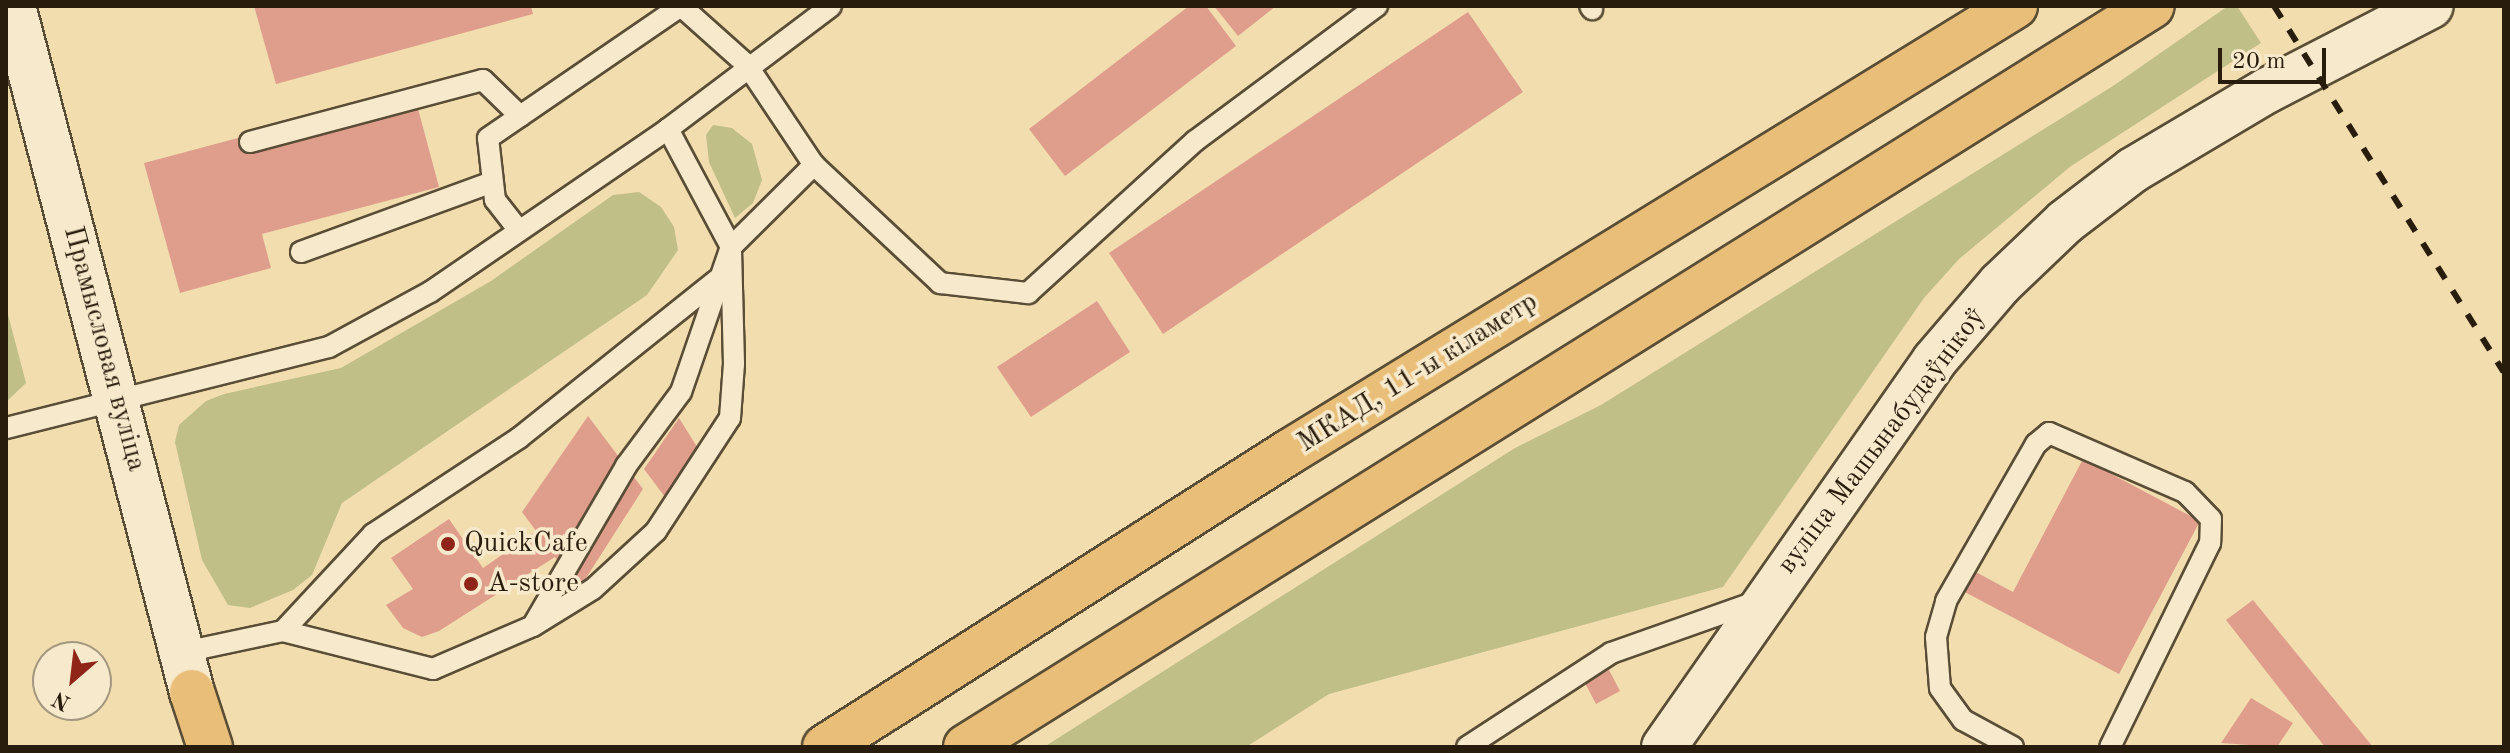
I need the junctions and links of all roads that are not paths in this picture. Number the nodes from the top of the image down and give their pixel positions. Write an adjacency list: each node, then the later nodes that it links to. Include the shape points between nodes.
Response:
1 (13, 6): 18 (main road, Прамысловая вуліца)
2 (681, 6): 8 (lane); 9 (lane)
3 (831, 6): 8 (lane)
4 (1377, 6): 12 (lane, via 1195,141 1028,293 940,283)
5 (2015, 6): 26 (highway, МКАД, 11-ы кіламетр, via 1289,452)
6 (2152, 6): 27 (highway)
7 (2431, 6): 20 (main road, вуліца Машынабудаўнікоў, via 2268,90 2146,162 2065,222 2000,284 1934,361)
8 (747, 65): 10 (lane); 12 (lane)
9 (520, 116): 11 (lane, via 483,80); 13 (lane, via 488,138)
10 (668, 129): 14 (lane); 15 (lane)
11 (250, 142)
12 (814, 165): 15 (lane)
13 (492, 182): 14 (lane, via 495,200); 16 (lane)
14 (517, 228): 18 (lane, via 430,292 329,347)
15 (731, 247): 17 (lane); 21 (lane, via 730,418 656,531 593,589)
16 (301, 252)
17 (717, 280): 21 (lane, via 681,392 626,466); 22 (lane, via 519,438 373,534)
18 (118, 401): 19 (lane); 23 (main road, Прамысловая вуліца)
19 (6, 428)
20 (1765, 599): 28 (lane, via 1611,653); 29 (main road, вуліца Машынабудаўнікоў)
21 (533, 626): 22 (lane, via 433,669)
22 (283, 631): 23 (lane)
23 (188, 672): 24 (highway); 25 (highway)
24 (199, 747)
25 (210, 747)
26 (825, 747)
27 (966, 747)
28 (1467, 747)
29 (1664, 747)
30 (2013, 747): 31 (lane, via 1963,720 1940,688 1936,637 1946,601 2036,444 2049,433 2185,492 2211,519 2210,543)
31 (2110, 747)

